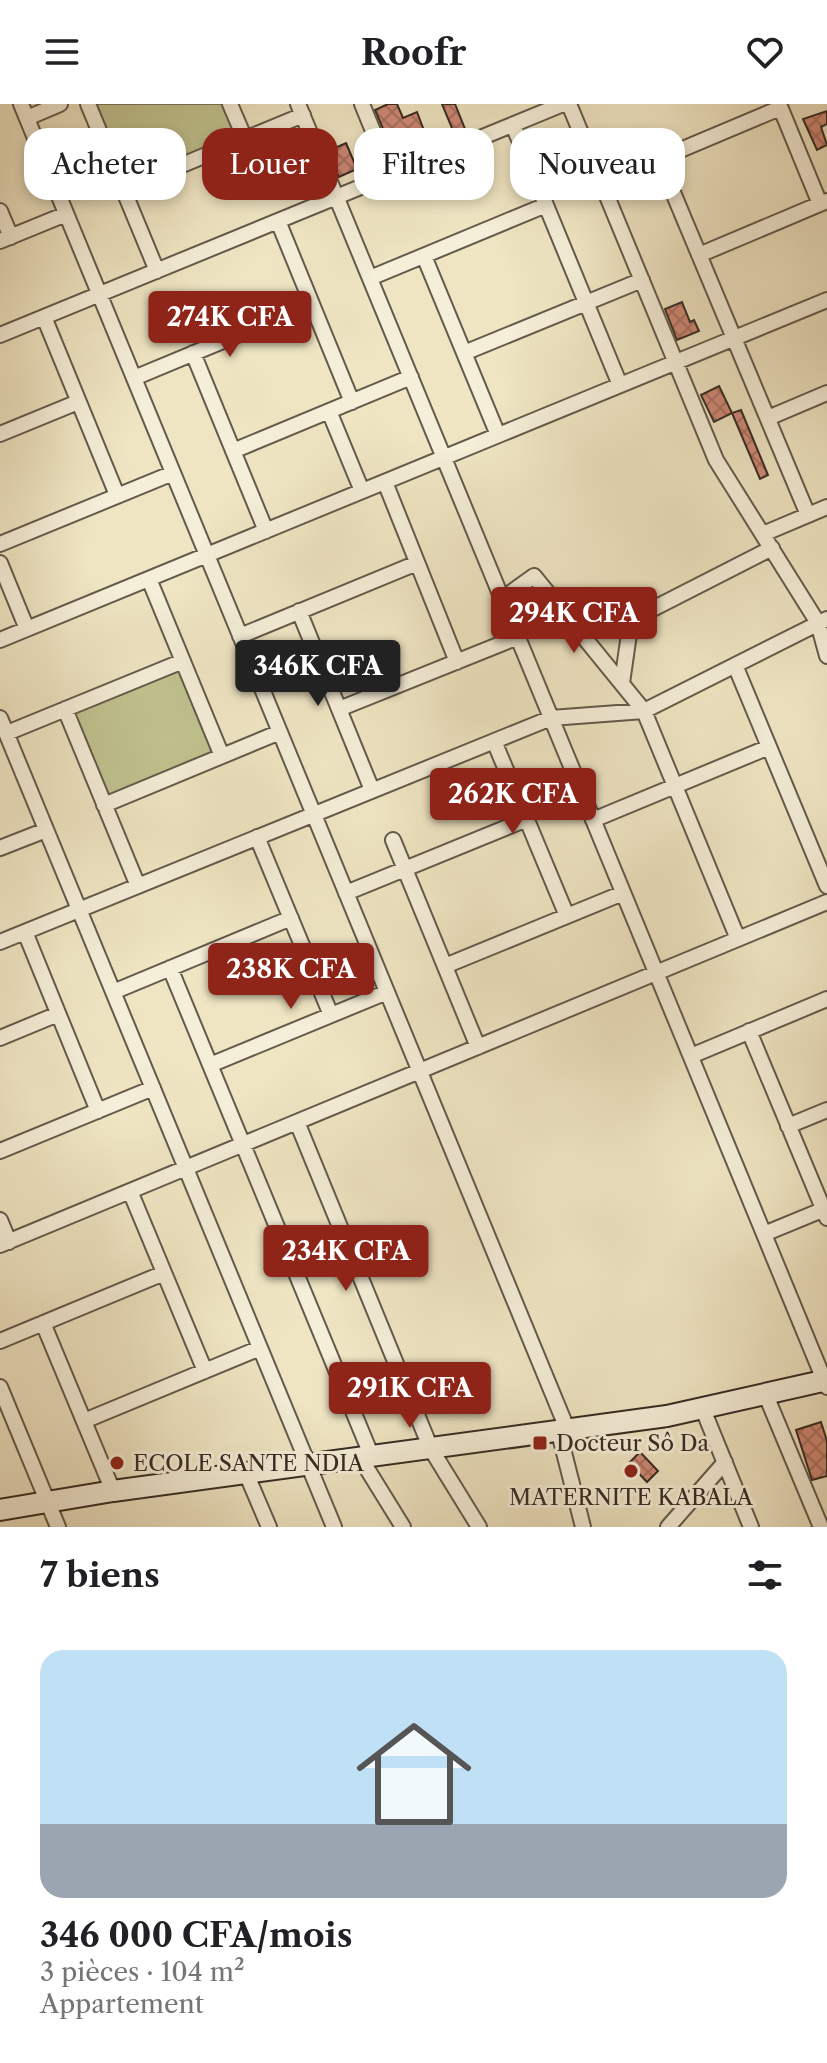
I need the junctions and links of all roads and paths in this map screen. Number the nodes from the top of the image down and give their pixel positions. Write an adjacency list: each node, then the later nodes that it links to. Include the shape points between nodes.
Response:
1 (60, 104): 9 (street)
2 (88, 104): 11 (street)
3 (230, 104): 12 (street)
4 (362, 104): 14 (street)
5 (563, 104): 10 (street)
6 (569, 104): 15 (street)
7 (779, 106): 17 (street); 23 (street)
8 (300, 110): 13 (street)
9 (24, 111): 26 (street)
10 (513, 125): 16 (street); 24 (street)
11 (98, 128)
12 (240, 128)
13 (266, 128)
14 (372, 128)
15 (579, 128)
16 (494, 133)
17 (685, 148)
18 (338, 199): 32 (street)
19 (128, 200): 31 (street)
20 (330, 200): 27 (street)
21 (609, 200): 33 (street)
22 (676, 200): 29 (street)
23 (824, 202): 29 (street)
24 (546, 205): 30 (street); 36 (street)
25 (0, 211): 28 (street)
26 (66, 214): 28 (street); 34 (street)
27 (278, 221): 31 (street); 37 (street)
28 (5, 239)
29 (699, 255): 40 (street)
30 (424, 256): 32 (street); 42 (street)
31 (157, 271): 34 (street)
32 (370, 278): 44 (street)
33 (642, 280): 36 (street); 43 (street)
34 (99, 295): 38 (street); 45 (street)
35 (827, 300): 40 (street)
36 (586, 303): 42 (street); 46 (street)
37 (312, 304): 41 (street); 49 (street)
38 (44, 317): 39 (street); 48 (street)
39 (0, 335)
40 (734, 338): 43 (street); 51 (street)
41 (193, 353): 45 (street); 54 (street)
42 (464, 353): 53 (street)
43 (675, 362): 46 (street); 63 (street, via 716,460)
44 (411, 377): 49 (street); 55 (street)
45 (134, 378): 56 (street)
46 (620, 385): 53 (street)
47 (827, 393): 51 (street)
48 (78, 402): 52 (street); 59 (street)
49 (352, 402): 50 (street)
50 (329, 411): 54 (street); 58 (street)
51 (768, 418): 61 (street)
52 (0, 434)
53 (498, 435): 55 (street)
54 (233, 451): 62 (street)
55 (444, 457): 57 (street); 70 (street)
56 (173, 473): 59 (street); 66 (street)
57 (385, 482): 58 (street); 68 (street)
58 (362, 491): 62 (street)
59 (117, 495): 64 (street)
60 (827, 507): 61 (street)
61 (808, 515): 63 (street)
62 (266, 531): 66 (street)
63 (763, 534): 65 (street)
64 (0, 544)
65 (772, 548): 72 (street); 81 (street, via 631,620)
66 (207, 555): 69 (street); 74 (street)
67 (0, 563): 73 (street)
68 (417, 563): 71 (street); 79 (street)
69 (149, 579): 73 (street); 78 (street)
70 (502, 599): 75 (street); 81 (street, via 534,576)
71 (299, 611): 74 (street); 83 (street)
72 (822, 621): 77 (street); 80 (street)
73 (27, 629): 76 (street)
74 (240, 636): 87 (street)
75 (518, 637): 79 (street); 86 (street)
76 (0, 640)
77 (827, 656)
78 (183, 661): 82 (street); 91 (street)
79 (457, 662): 83 (street)
80 (735, 665): 84 (street); 90 (street)
81 (622, 683): 84 (street)
82 (65, 709): 88 (street); 94 (street)
83 (339, 709): 93 (street)
84 (644, 711): 86 (street); 92 (street)
85 (0, 718): 88 (street)
86 (551, 718): 89 (street); 97 (street)
87 (280, 732): 91 (street); 95 (street)
88 (7, 733): 98 (street)
89 (494, 741): 93 (street); 96 (street)
90 (769, 747): 92 (street); 104 (street)
91 (222, 756): 94 (street)
92 (675, 786): 97 (street); 112 (street)
93 (372, 790): 95 (street)
94 (104, 805): 103 (street)
95 (314, 814): 99 (street); 105 (street)
96 (527, 819): 102 (street); 109 (street)
97 (593, 820): 106 (street)
98 (46, 830): 101 (street); 108 (street)
99 (257, 837): 103 (street); 110 (street)
100 (393, 840): 102 (street)
101 (0, 848)
102 (405, 869): 105 (street); 114 (street)
103 (138, 886): 108 (street)
104 (827, 886)
105 (346, 893): 118 (street)
106 (623, 893): 109 (street); 116 (street)
107 (827, 902): 112 (street)
108 (79, 910): 111 (street); 117 (street)
109 (567, 916): 114 (street)
110 (291, 918): 115 (street); 121 (street)
111 (25, 932): 113 (street); 120 (street)
112 (738, 939): 116 (street)
113 (0, 942)
114 (445, 966): 124 (street)
115 (170, 968): 117 (street); 126 (street)
116 (656, 973): 124 (street); 125 (street)
117 (113, 992): 128 (street)
118 (387, 992): 121 (street); 127 (street)
119 (827, 999): 122 (street)
120 (58, 1014): 123 (street); 130 (street)
121 (331, 1015): 126 (street)
122 (749, 1031): 125 (street); 132 (street)
123 (0, 1038)
124 (478, 1047): 127 (street)
125 (691, 1056): 139 (street)
126 (210, 1065): 133 (street)
127 (420, 1071): 131 (street); 151 (street)
128 (153, 1088): 130 (street); 135 (street)
129 (827, 1110): 132 (street)
130 (98, 1111): 134 (street)
131 (297, 1122): 133 (street); 152 (street)
132 (788, 1126): 137 (street)
133 (243, 1144): 135 (street); 153 (street)
134 (0, 1151)
135 (186, 1168): 136 (street); 144 (street)
136 (130, 1191): 140 (street); 141 (street)
137 (826, 1212): 139 (street)
138 (0, 1220): 140 (street)
139 (764, 1234): 146 (street)
140 (4, 1244)
141 (164, 1273): 142 (street); 145 (street)
142 (43, 1323): 143 (street); 150 (street)
143 (0, 1341)
144 (260, 1348): 145 (street); 155 (street)
145 (205, 1371): 150 (street)
146 (826, 1382): 148 (main road)
147 (0, 1387): 158 (street)
148 (765, 1393): 149 (main road); 168 (street)
149 (702, 1407): 151 (main road); 154 (street)
150 (84, 1421): 157 (street)
151 (563, 1432): 152 (main road); 166 (street)
152 (431, 1449): 153 (main road); 165 (street)
153 (366, 1458): 155 (main road); 164 (street)
154 (725, 1462): 160 (street); 167 (street)
155 (308, 1464): 156 (main road); 163 (street)
156 (246, 1473): 157 (main road); 162 (street)
157 (113, 1491): 158 (main road)
158 (47, 1501): 159 (main road); 161 (street)
159 (0, 1510)
160 (671, 1526)
161 (58, 1527)
162 (269, 1527)
163 (334, 1527)
164 (403, 1527)
165 (479, 1527)
166 (583, 1527)
167 (751, 1527)
168 (821, 1527)

